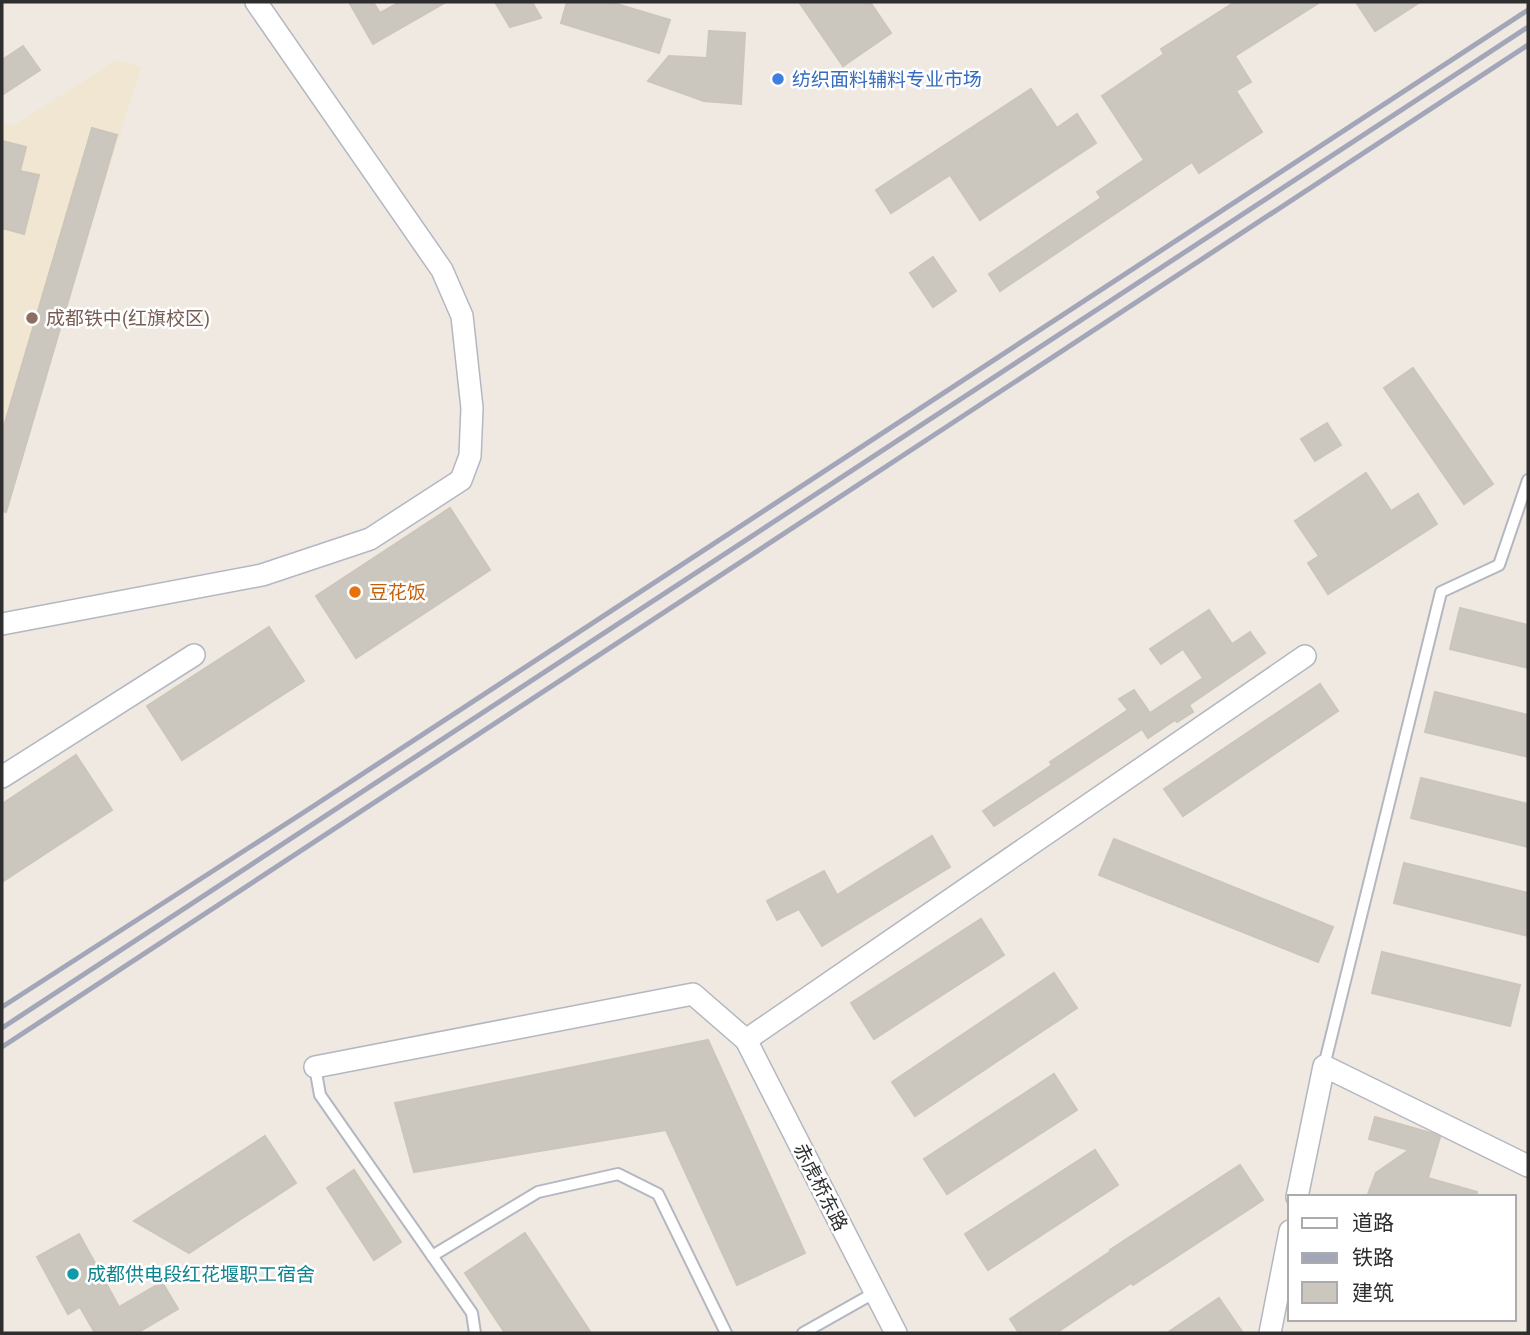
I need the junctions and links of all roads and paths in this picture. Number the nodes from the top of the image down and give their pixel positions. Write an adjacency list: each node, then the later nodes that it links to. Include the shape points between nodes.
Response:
1 (256, 2): 3 (street, via 442,270 462,316 472,408 470,456 461,480 370,540 262,575)
2 (1528, 480): 8 (lane, via 1499,565 1441,592)
3 (2, 624)
4 (194, 654): 6 (street)
5 (1305, 656): 7 (street)
6 (2, 776)
7 (746, 1040): 9 (street, via 693,994); 14 (street, 赤虎桥东路)
8 (1324, 1066): 10 (street); 11 (street)
9 (315, 1067): 13 (lane, via 320,1094)
10 (1528, 1166)
11 (1297, 1195)
12 (1288, 1241): 19 (street)
13 (432, 1256): 15 (lane, via 472,1314); 16 (lane, via 538,1192 618,1174 658,1194)
14 (874, 1293): 17 (lane); 18 (street, 赤虎桥东路)
15 (475, 1333)
16 (726, 1333)
17 (803, 1333)
18 (896, 1333)
19 (1270, 1333)

